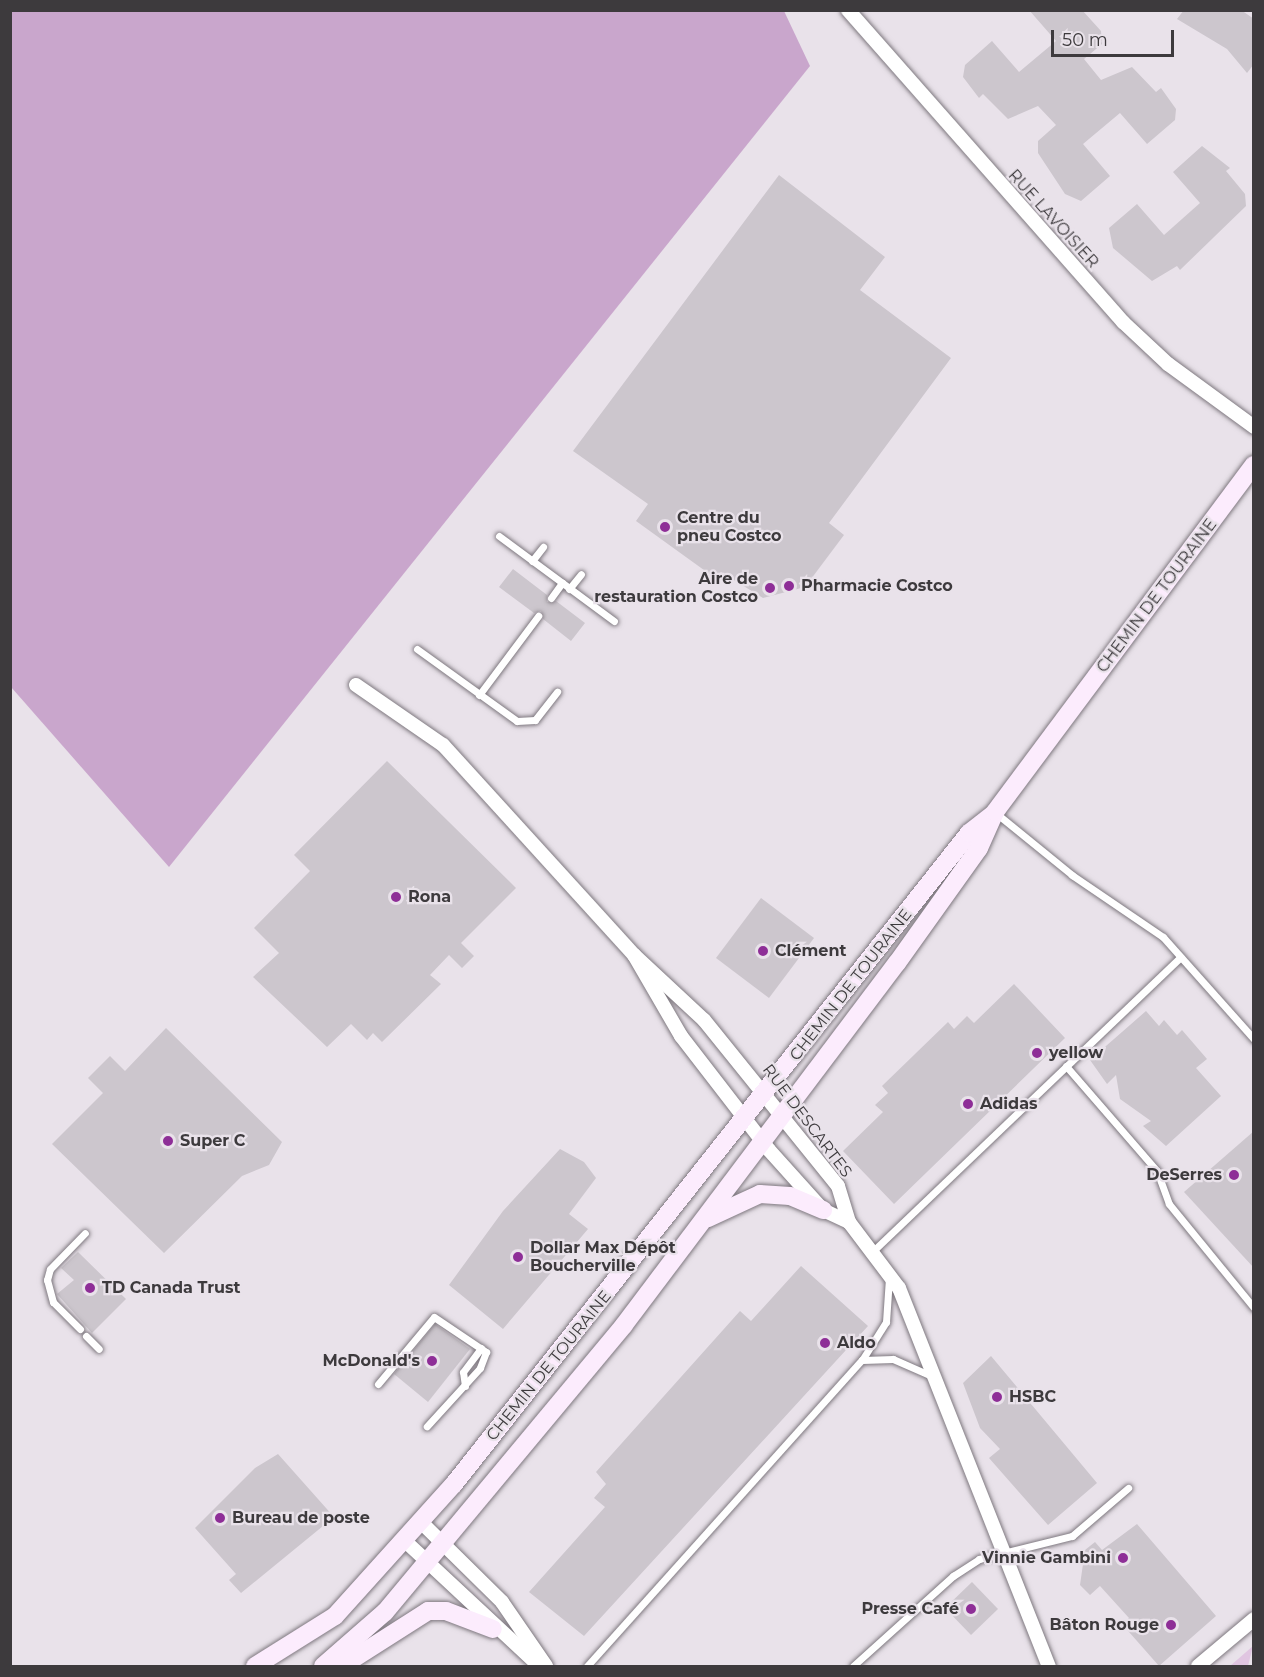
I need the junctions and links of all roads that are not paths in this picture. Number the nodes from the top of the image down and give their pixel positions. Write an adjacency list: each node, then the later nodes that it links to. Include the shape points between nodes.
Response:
1 (848, 10): 2 (street, RUE LAVOISIER, via 1123,322 1168,364)
2 (1254, 427)
3 (1254, 465): 17 (street, CHEMIN DE TOURAINE)
4 (499, 536): 6 (lane)
5 (543, 547): 6 (lane)
6 (532, 561): 8 (lane)
7 (581, 574): 9 (lane)
8 (562, 583): 9 (lane); 10 (lane)
9 (569, 589): 12 (lane)
10 (551, 598)
11 (538, 616): 16 (lane)
12 (614, 621)
13 (417, 649): 16 (lane)
14 (356, 685): 18 (street, RUE DESCARTES, via 444,745)
15 (557, 692): 16 (lane, via 535,720 523,723)
16 (479, 695)
17 (995, 812): 19 (lane, via 1072,875 1163,937); 22 (street, CHEMIN DE TOURAINE, via 969,833); 23 (street, CHEMIN DE TOURAINE, via 979,848)
18 (634, 956): 22 (street, RUE DESCARTES, via 704,1020); 24 (street, RUE DESCARTES, via 681,1036)
19 (1180, 957): 20 (lane); 21 (lane)
20 (1254, 1039)
21 (1066, 1066): 30 (lane); 32 (lane, via 1157,1171 1169,1204)
22 (765, 1095): 23 (street, RUE DESCARTES); 24 (street, CHEMIN DE TOURAINE)
23 (780, 1116): 25 (street, CHEMIN DE TOURAINE); 27 (street, RUE DESCARTES, via 838,1186)
24 (746, 1119): 25 (street, RUE DESCARTES); 43 (street, CHEMIN DE TOURAINE)
25 (762, 1139): 26 (street, RUE DESCARTES); 28 (street, CHEMIN DE TOURAINE)
26 (823, 1210): 27 (street, RUE DESCARTES); 28 (street, via 790,1196 760,1194 739,1199)
27 (849, 1222): 30 (street)
28 (698, 1224): 45 (street, CHEMIN DE TOURAINE, via 624,1325)
29 (85, 1233): 33 (lane, via 50,1269 47,1280 53,1302)
30 (874, 1250): 31 (street)
31 (889, 1271): 37 (lane, via 886,1322); 38 (street)
32 (1254, 1308)
33 (80, 1329)
34 (86, 1336): 36 (lane)
35 (481, 1348): 39 (lane, via 434,1317); 40 (lane, via 463,1372); 40 (lane, via 487,1356)
36 (99, 1349)
37 (862, 1360): 38 (lane, via 893,1359); 56 (lane)
38 (934, 1377): 46 (street)
39 (378, 1384)
40 (465, 1386): 41 (lane)
41 (427, 1426)
42 (1128, 1488): 46 (lane, via 1072,1536)
43 (421, 1522): 44 (street, CHEMIN DE TOURAINE); 45 (street)
44 (404, 1540): 47 (street); 51 (street, CHEMIN DE TOURAINE, via 334,1616)
45 (445, 1541): 47 (street, CHEMIN DE TOURAINE); 55 (street, via 501,1602)
46 (1005, 1552): 57 (lane, via 979,1558 953,1576); 58 (street)
47 (429, 1560): 49 (street); 52 (street, CHEMIN DE TOURAINE, via 366,1631)
48 (1254, 1619): 59 (street)
49 (494, 1629): 50 (street); 53 (street, via 446,1611 428,1611)
50 (528, 1661): 54 (street)
51 (255, 1666)
52 (323, 1666)
53 (342, 1666)
54 (538, 1666)
55 (546, 1666)
56 (587, 1666)
57 (853, 1666)
58 (1049, 1666)
59 (1198, 1666)

